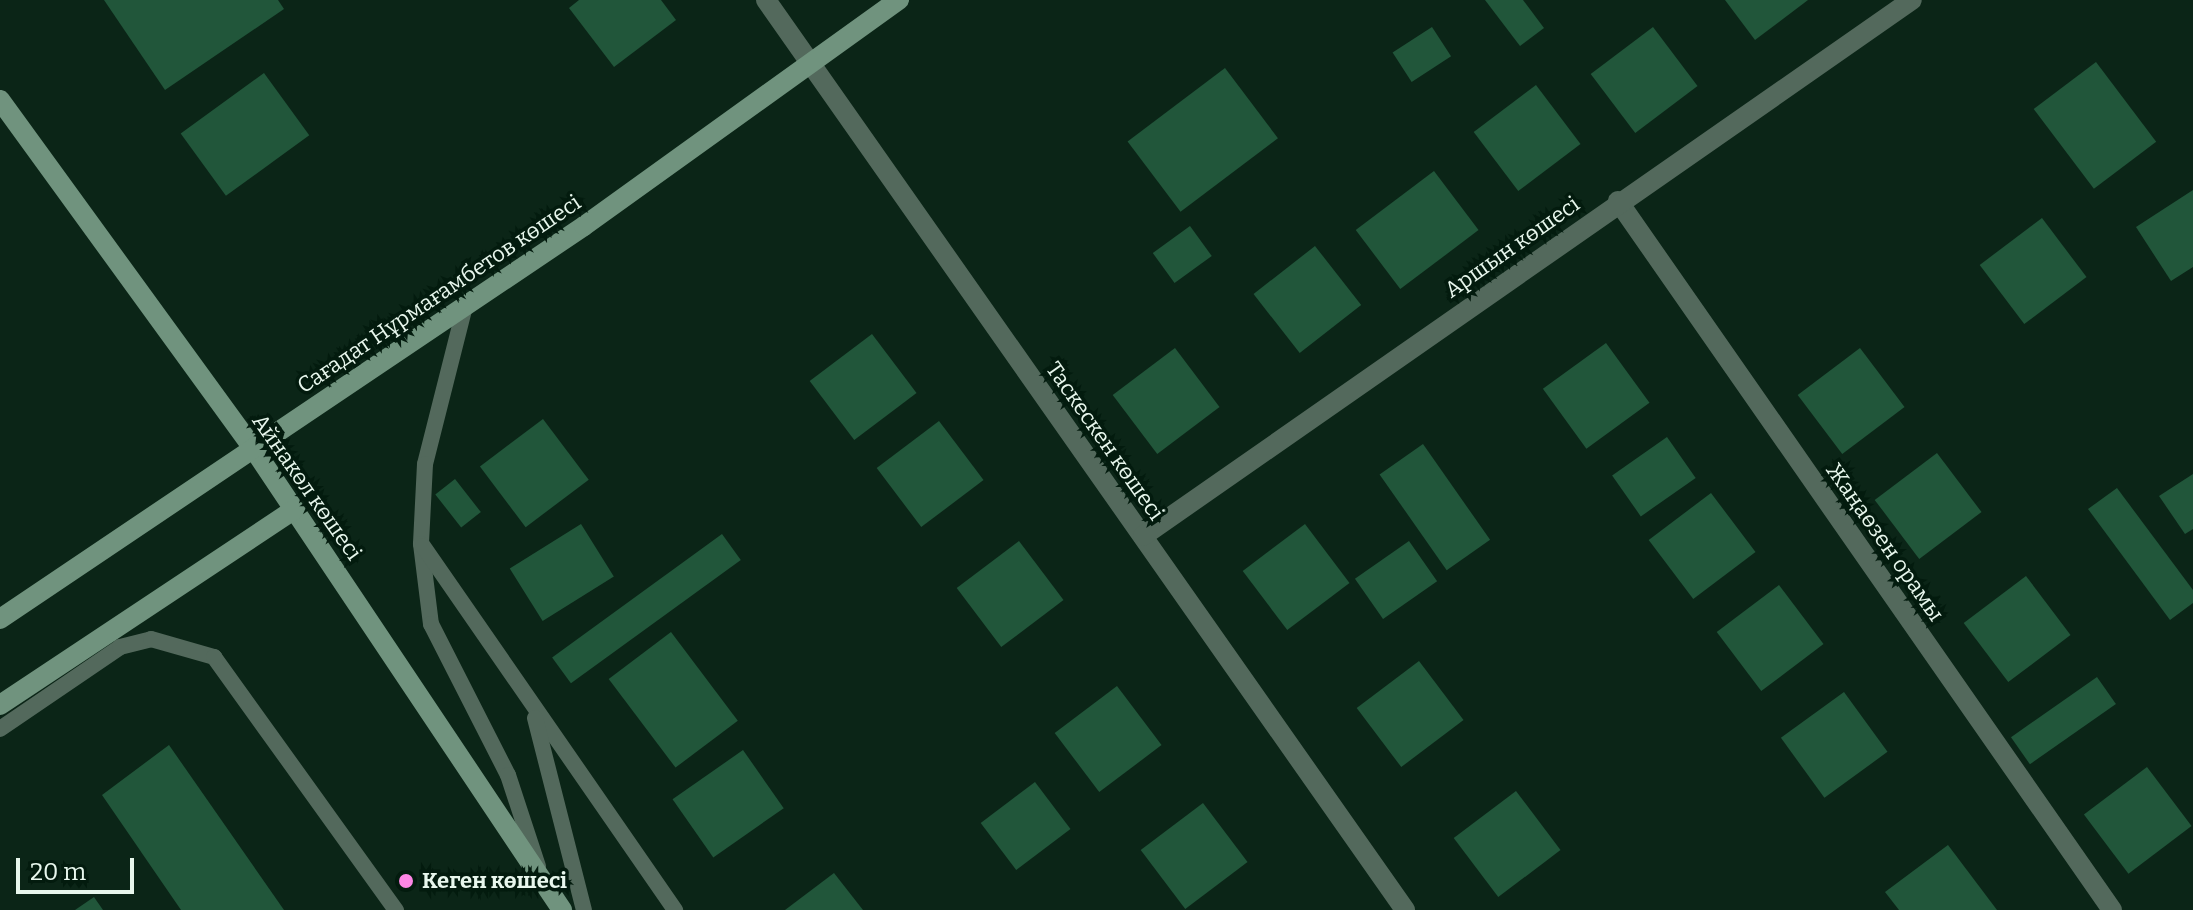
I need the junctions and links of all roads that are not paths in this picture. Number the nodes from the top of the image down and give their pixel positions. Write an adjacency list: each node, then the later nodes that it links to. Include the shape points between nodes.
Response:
1 (766, 0): 4 (street, Таскескен көшесі)
2 (899, 0): 4 (street, Сағадат Нұрмағамбетов көшесі)
3 (1912, 0): 6 (street, Аршын көшесі)
4 (810, 62): 7 (street, Сағадат Нұрмағамбетов көшесі); 10 (street, Таскескен көшесі)
5 (0, 100): 8 (street, Айнакөл көшесі)
6 (1618, 201): 10 (street, Аршын көшесі); 22 (street, Жаңаөзен орамы)
7 (465, 306): 8 (street, Сағадат Нұрмағамбетов көшесі); 11 (lane, via 425,464)
8 (253, 448): 9 (street, Айнакөл көшесі); 12 (street, Сағадат Нұрмағамбетов көшесі)
9 (294, 510): 13 (street); 16 (street, Айнакөл көшесі)
10 (1143, 536): 21 (street, Таскескен көшесі)
11 (421, 544): 14 (lane); 16 (lane, via 431,624 508,775)
12 (0, 619)
13 (0, 705)
14 (532, 707): 19 (lane); 20 (lane)
15 (0, 729): 17 (lane, via 120,647 151,639 214,657)
16 (541, 875): 18 (street, Айнакөл көшесі)
17 (396, 910)
18 (562, 910)
19 (584, 910)
20 (675, 910)
21 (1405, 910)
22 (2112, 910)

